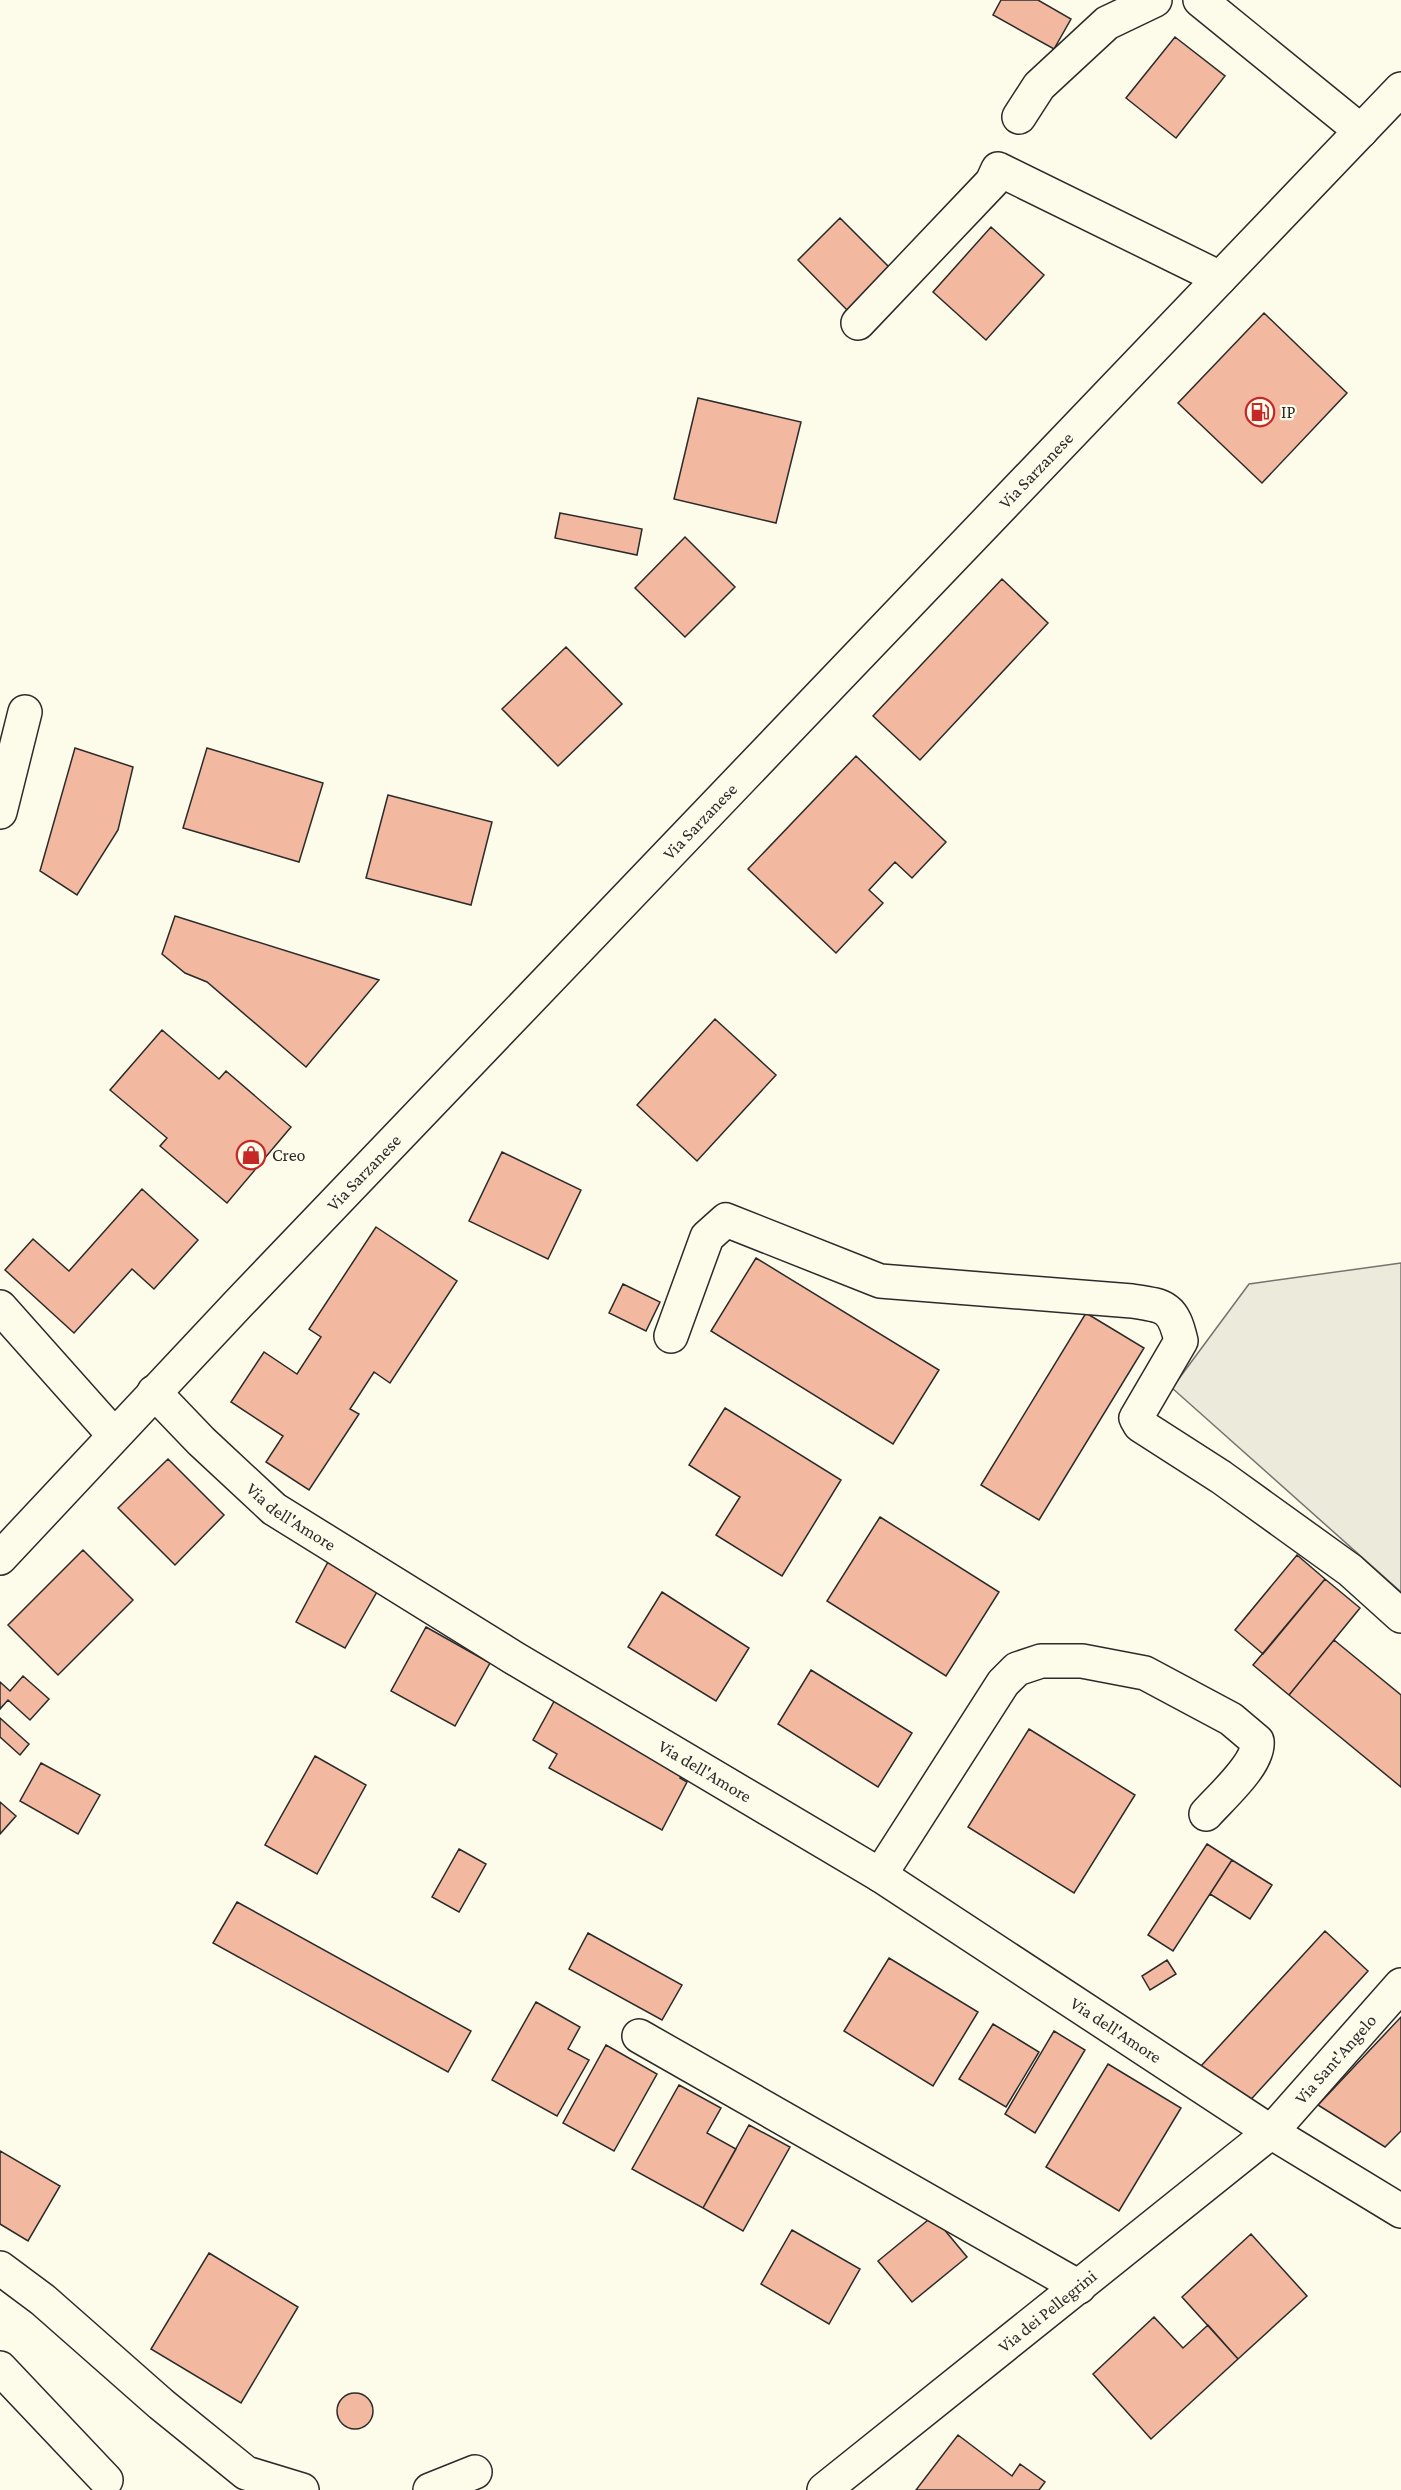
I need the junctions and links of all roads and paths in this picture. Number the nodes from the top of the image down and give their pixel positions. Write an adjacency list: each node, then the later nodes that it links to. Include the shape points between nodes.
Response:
1 (1155, 0): 4 (street, via 1107,23 1039,86)
2 (1200, 0): 5 (street)
3 (1401, 89): 5 (street, Via Sarzanese)
4 (1019, 117)
5 (1361, 131): 6 (street, Via Sarzanese)
6 (1220, 278): 7 (street, via 998,169 992,182); 12 (street, Via Sarzanese)
7 (858, 323)
8 (25, 712): 9 (street)
9 (0, 812)
10 (0, 1307): 13 (street)
11 (671, 1336): 15 (street, via 707,1237 726,1220 880,1281 1132,1300 1161,1306 1176,1321 1181,1341 1136,1418 1140,1425 1221,1477 1350,1570)
12 (154, 1392): 13 (street, Via Sarzanese); 17 (street, Via dell'Amore, via 274,1509 514,1658)
13 (114, 1436): 14 (street, Via Sarzanese)
14 (0, 1558)
15 (1401, 1616)
16 (1206, 1814): 17 (street, via 1250,1765 1257,1741 1231,1719 1144,1673 1082,1661 1041,1661 1017,1669 1004,1683)
17 (880, 1875): 20 (street, Via dell'Amore)
18 (1401, 1985): 20 (street, Via Sant'Angelo)
19 (639, 2036): 23 (street)
20 (1270, 2132): 21 (street, Via dell'Amore); 23 (street, Via dei Pellegrini)
21 (1401, 2211)
22 (0, 2268): 27 (street, via 246,2473)
23 (1080, 2287): 29 (street, Via dei Pellegrini)
24 (0, 2368): 26 (street)
25 (475, 2472): 28 (street)
26 (106, 2480)
27 (302, 2490)
28 (430, 2490)
29 (824, 2490)

